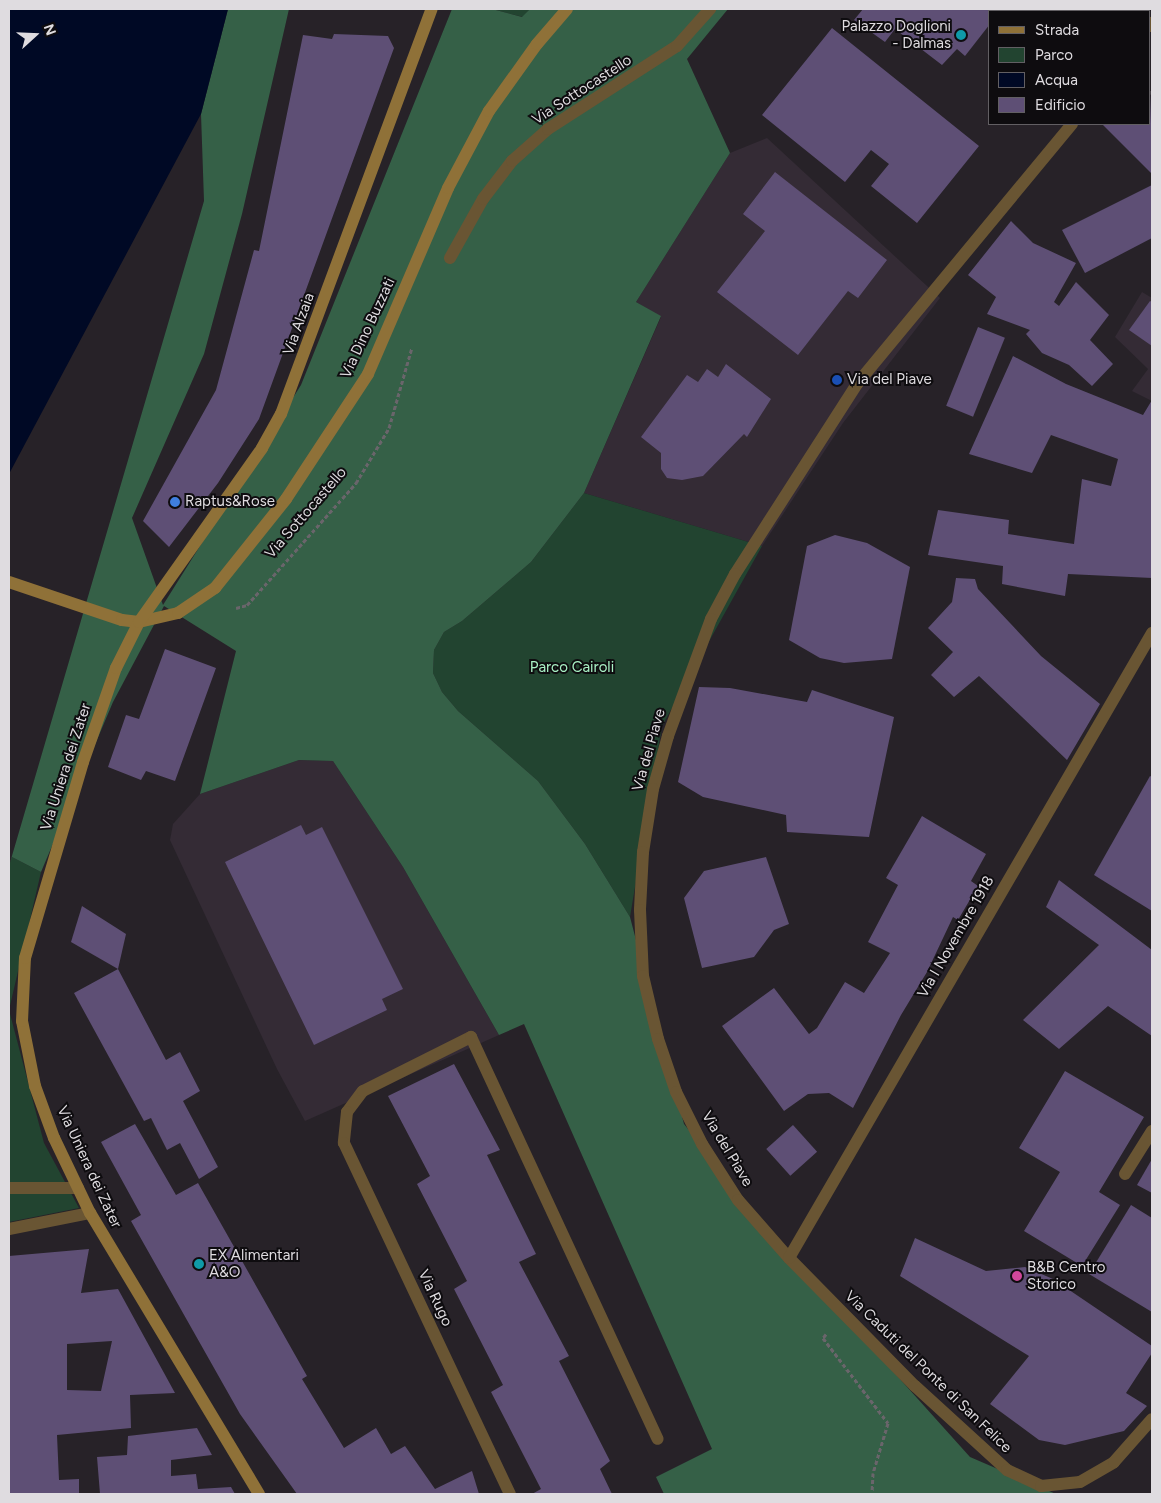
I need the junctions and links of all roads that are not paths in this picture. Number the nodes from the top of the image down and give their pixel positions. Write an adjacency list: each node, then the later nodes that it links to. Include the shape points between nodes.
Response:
1 (432, 9): 7 (street, Via Alzaia, via 281,414)
2 (567, 9): 7 (street, Via Dino Buzzati, via 537,44 489,111 448,188 368,374 286,499 215,588 178,613)
3 (710, 9): 5 (street, Via Sottocastello, via 677,46 548,128 512,161 483,199)
4 (1071, 125): 15 (street, Via del Piave, via 857,384 735,574 711,619 689,673 653,789 643,852 640,910 643,976 658,1039 676,1092 702,1144 738,1200)
5 (450, 258)
6 (9, 582): 7 (street, Via Dino Buzzati, via 122,620)
7 (139, 622): 12 (street, Via Uniera dei Zater, via 116,668 83,762 24,966 22,1021 28,1056 54,1138)
8 (1152, 634): 15 (street, Via I Novembre 1918)
9 (1152, 1131): 10 (street)
10 (1125, 1174)
11 (9, 1188): 12 (street)
12 (78, 1188): 13 (street, Via Uniera dei Zater)
13 (90, 1213): 14 (street); 18 (street, Via Uniera dei Zater)
14 (9, 1229)
15 (789, 1258): 16 (street, Via Caduti del Ponte di San Felice, via 915,1386 1007,1470 1023,1479 1041,1486 1080,1482 1114,1462)
16 (1152, 1420)
17 (658, 1439): 19 (street, Via Rugo, via 471,1037 364,1090 347,1112 344,1143)
18 (259, 1494)
19 (510, 1494)

